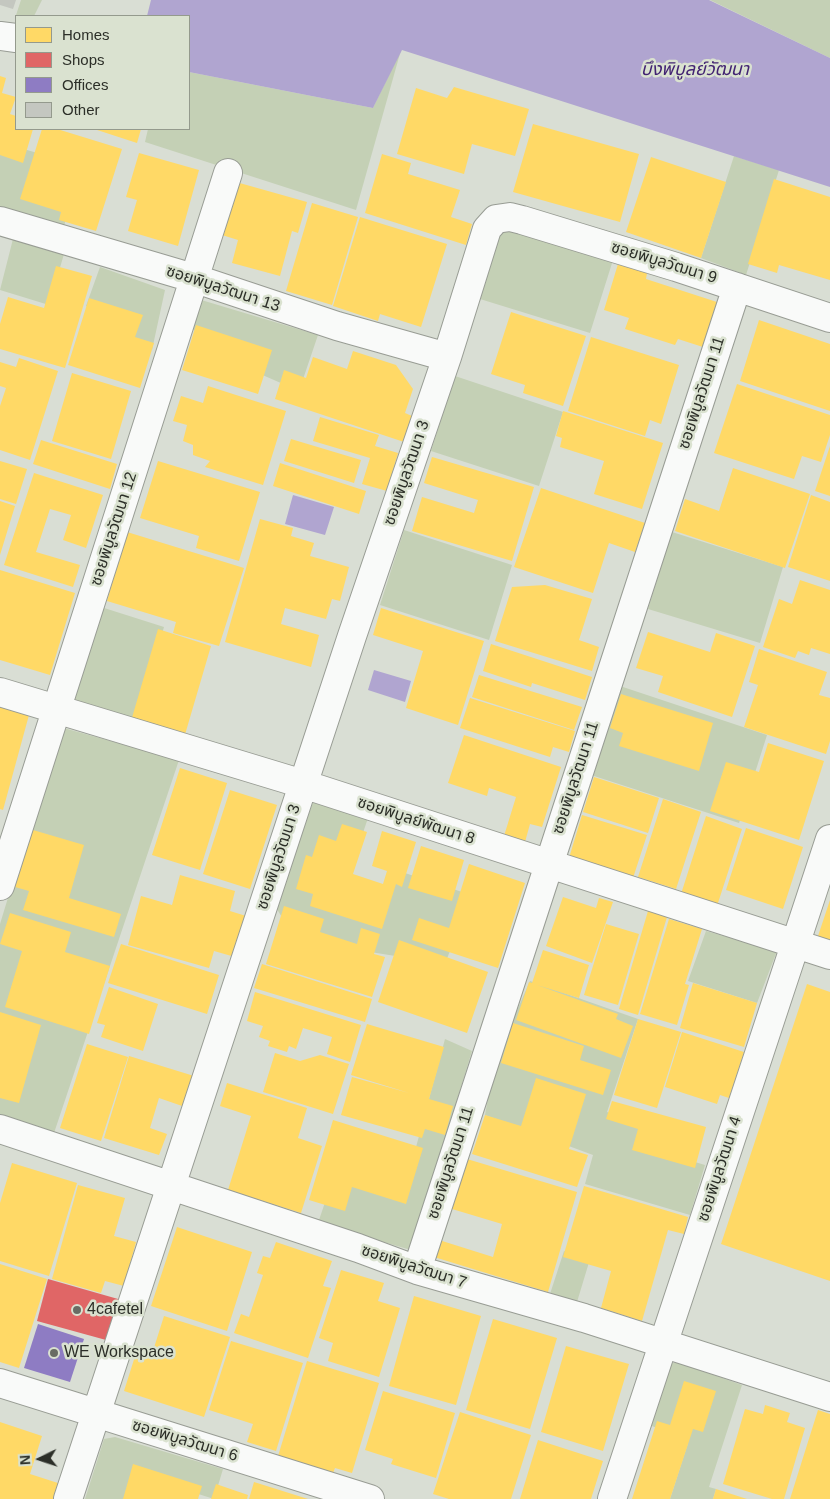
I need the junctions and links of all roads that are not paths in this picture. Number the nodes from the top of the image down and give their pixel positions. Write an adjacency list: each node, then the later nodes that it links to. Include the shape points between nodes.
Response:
1 (0, 36): 2 (street)
2 (15, 38)
3 (228, 172): 6 (street, ซอยพิบูลวัฒนา 12)
4 (496, 219): 7 (street, ซอยพิบูลวัฒนา 9, via 510,217 522,220); 9 (street, ซอยพิบูลวัฒนา 3, via 487,229)
5 (0, 221): 6 (street, ซอยพิบูลวัฒนา 13)
6 (193, 278): 9 (street, ซอยพิบูลวัฒนา 13, via 337,326); 11 (street, ซอยพิบูลวัฒนา 12)
7 (736, 287): 8 (street, ซอยพิบูลวัฒนา 9); 14 (street, ซอยพิบูลวัฒนา 11)
8 (830, 318)
9 (447, 357): 12 (street, ซอยพิบูลวัฒนา 3)
10 (0, 692): 11 (street, ซอยพิบูลย์พัฒนา 8)
11 (56, 708): 12 (street, ซอยพิบูลย์พัฒนา 8); 15 (street, ซอยพิบูลวัฒนา 12)
12 (303, 784): 14 (street, ซอยพิบูลย์พัฒนา 8); 19 (street, ซอยพิบูลวัฒนา 3)
13 (830, 839): 16 (street, ซอยพิบูลวัฒนา 4)
14 (547, 865): 16 (street, ซอยพิบูลย์พัฒนา 8); 20 (street, ซอยพิบูลวัฒนา 11)
15 (0, 886)
16 (795, 944): 17 (street, ซอยพิบูลย์พัฒนา 8); 21 (street, ซอยพิบูลวัฒนา 4)
17 (830, 954)
18 (0, 1130): 19 (street, ซอยพิบูลวัฒนา 7)
19 (171, 1186): 20 (street, ซอยพิบูลวัฒนา 7); 24 (street, ซอยพิบูลวัฒนา 3)
20 (417, 1270): 21 (street, ซอยพิบูลวัฒนา 7)
21 (663, 1343): 23 (street, ซอยพิบูลวัฒนา 7); 27 (street, ซอยพิบูลวัฒนา 4)
22 (0, 1383): 24 (street, ซอยพิบูลวัฒนา 6)
23 (830, 1397)
24 (96, 1414): 25 (street, ซอยพิบูลวัฒนา 3); 26 (street, ซอยพิบูลวัฒนา 6)
25 (68, 1499)
26 (370, 1499)
27 (612, 1499)

